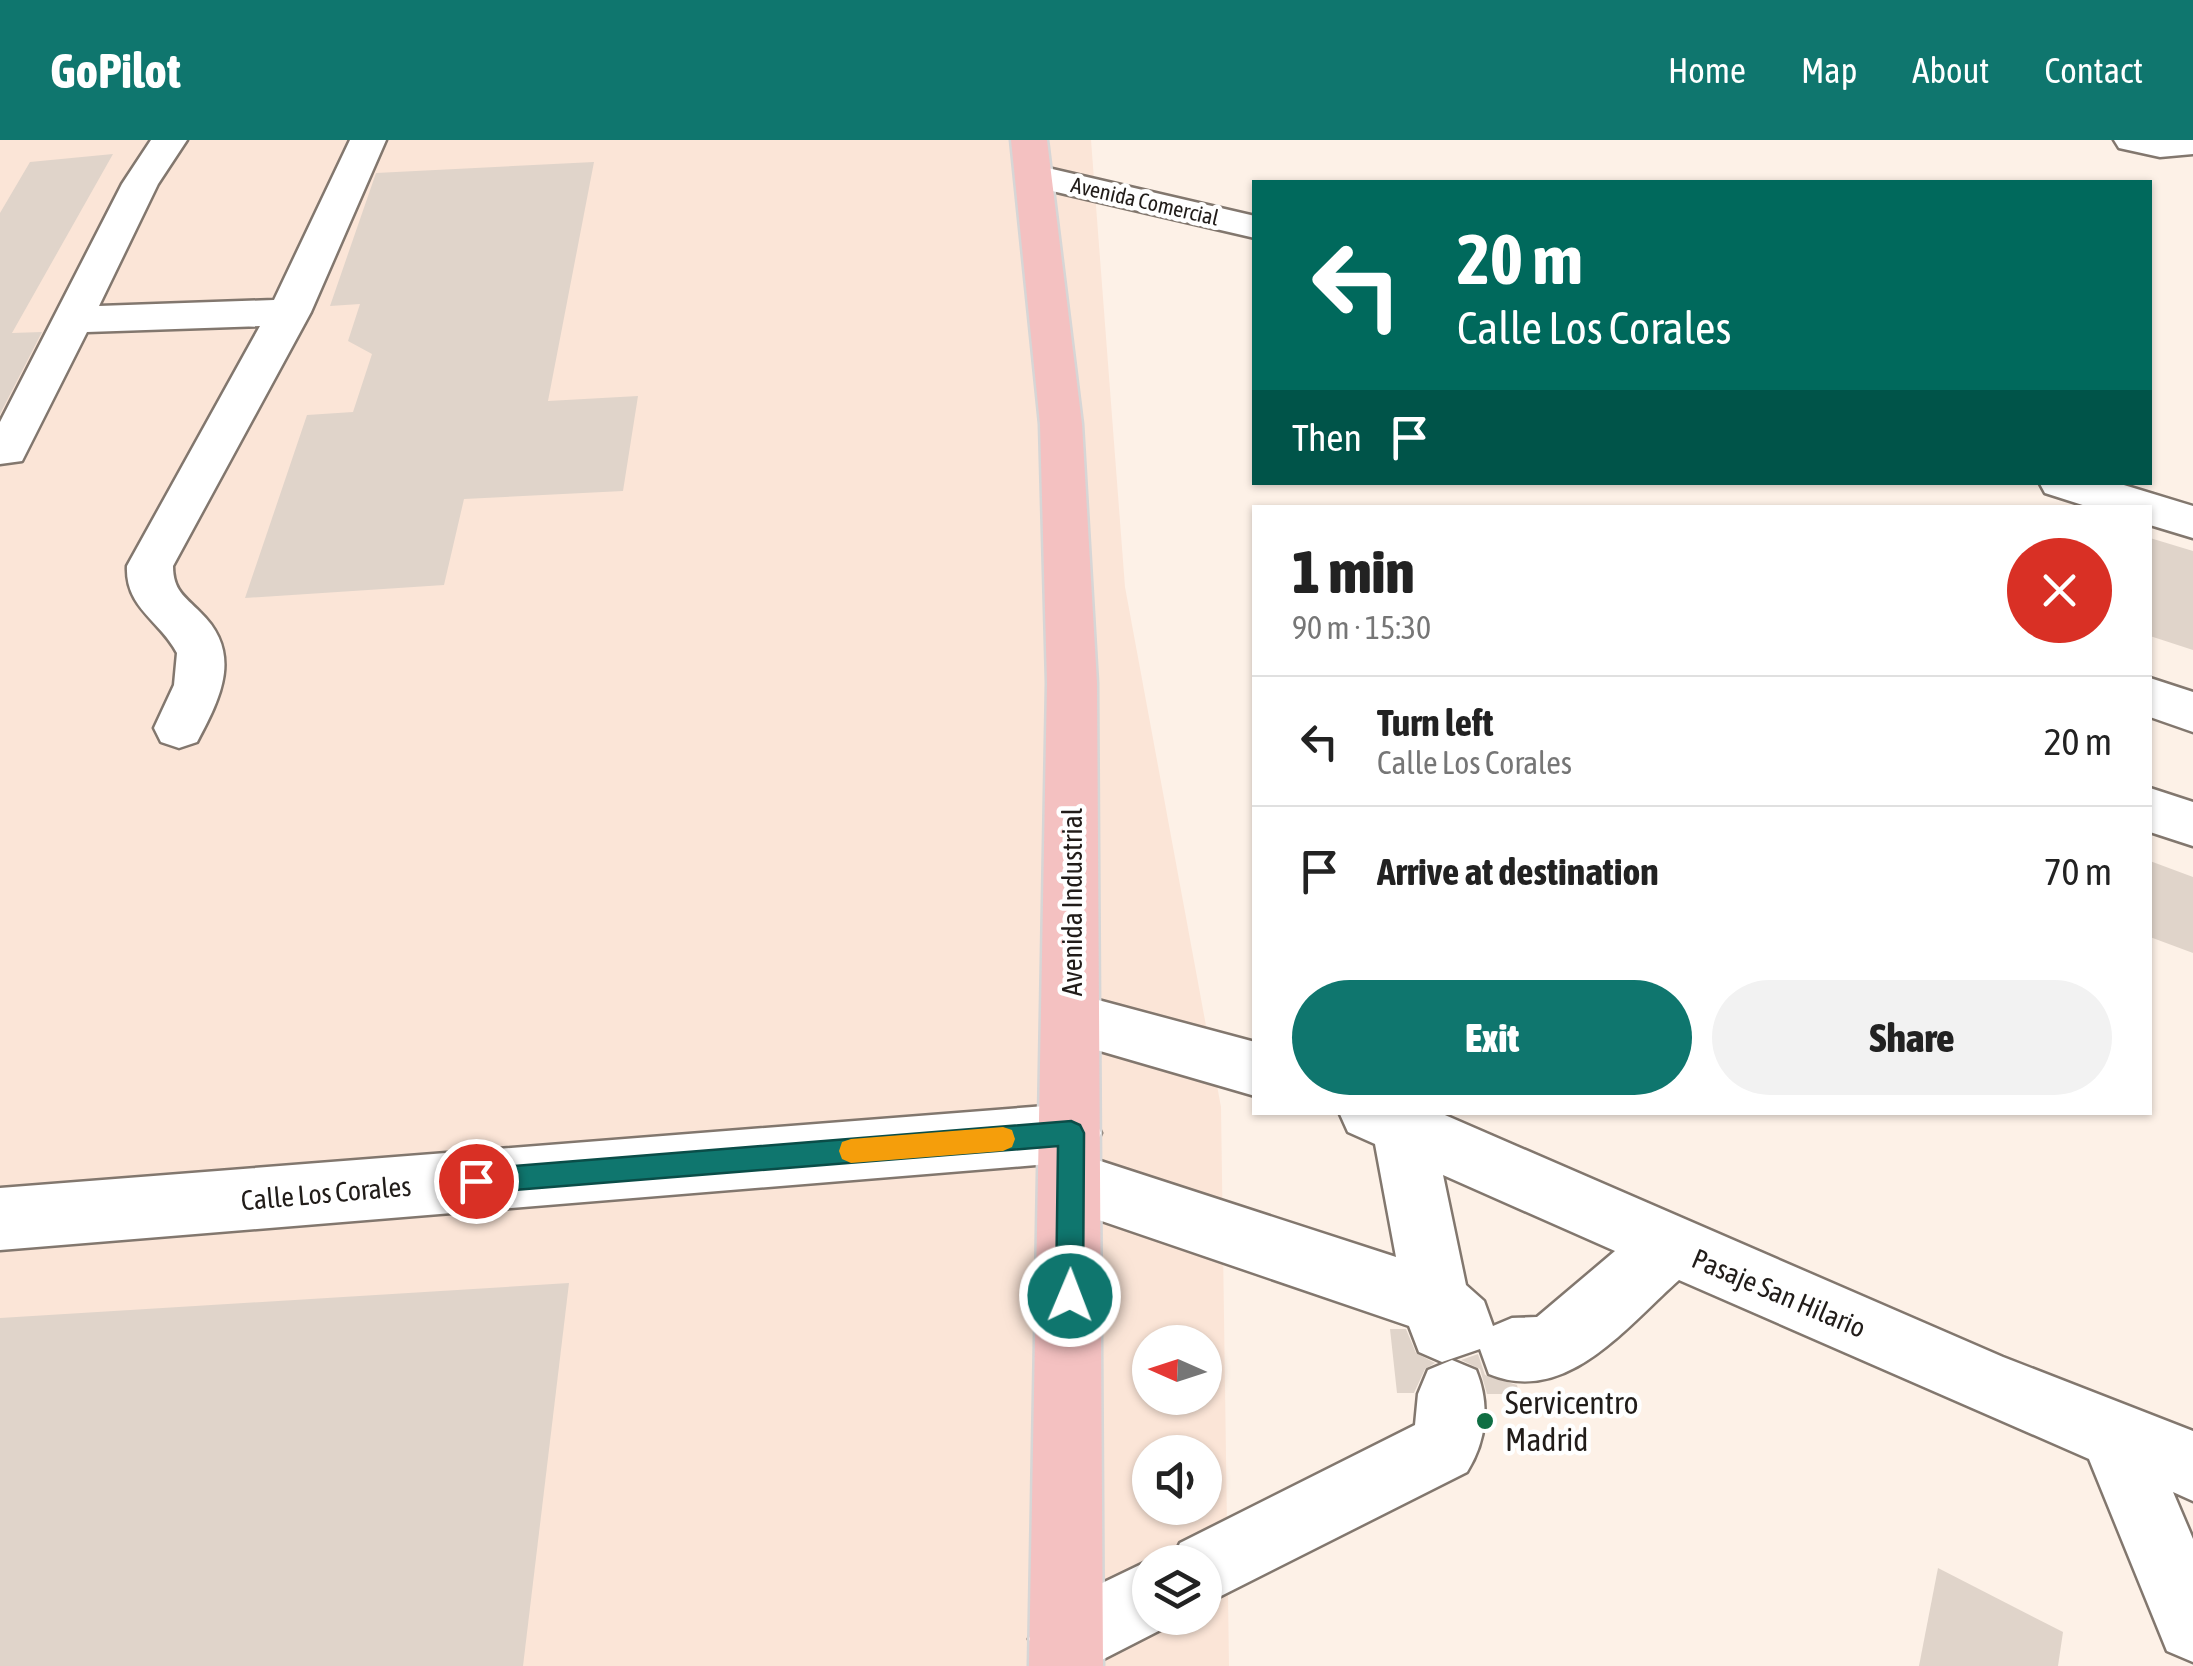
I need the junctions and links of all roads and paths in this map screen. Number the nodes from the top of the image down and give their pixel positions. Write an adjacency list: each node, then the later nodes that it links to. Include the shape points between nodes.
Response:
1 (169, 140): 6 (street)
2 (368, 140): 5 (street)
3 (1032, 158): 4 (street, Avenida Comercial); 17 (main road, Avenida Industrial, via 1063,464 1072,683)
4 (1252, 226)
5 (290, 312): 6 (street); 14 (street, via 150,566 151,592 200,643 202,670)
6 (72, 320): 7 (street)
7 (8, 451)
8 (2072, 485): 9 (street)
9 (2138, 505)
10 (2152, 509): 11 (street)
11 (2193, 522)
12 (2152, 698): 13 (street)
13 (2193, 712)
14 (179, 728)
15 (2152, 811): 16 (street)
16 (2193, 824)
17 (1072, 1019): 18 (street); 20 (main road, Avenida Industrial)
18 (1252, 1068)
19 (1386, 1121): 22 (street, Pasaje San Hilario); 23 (street)
20 (1071, 1158): 21 (street, Calle Los Corales); 23 (street); 29 (main road, Avenida Industrial)
21 (0, 1219)
22 (1670, 1246): 23 (street, via 1543,1350); 24 (street, Pasaje San Hilario)
23 (1462, 1341): 26 (street, via 1443,1448)
24 (2113, 1434): 25 (street, Pasaje San Hilario); 28 (street)
25 (2193, 1466)
26 (1222, 1559)
27 (1132, 1608): 29 (street)
28 (2193, 1625)
29 (1066, 1652)

